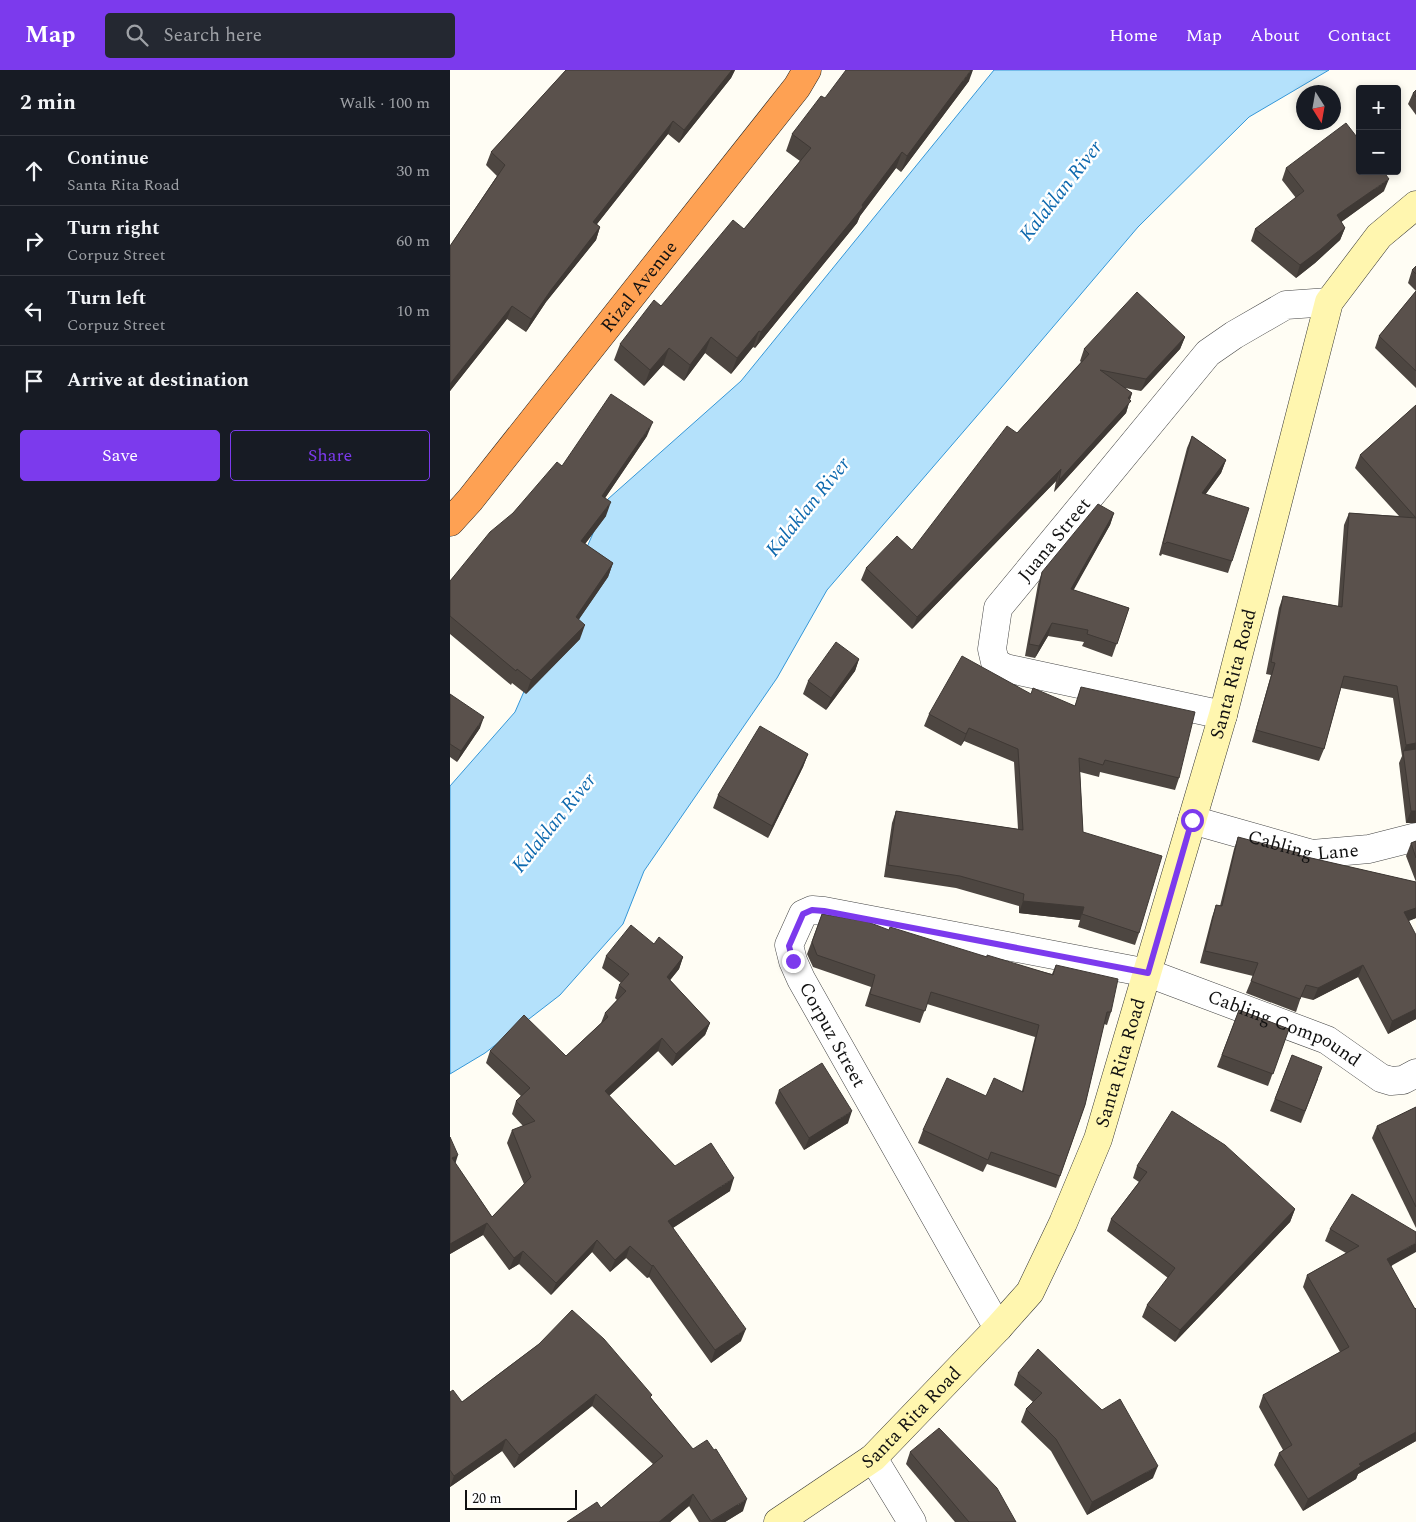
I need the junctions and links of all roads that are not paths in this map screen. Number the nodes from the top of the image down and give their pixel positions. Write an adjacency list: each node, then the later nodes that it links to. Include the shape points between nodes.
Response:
1 (807, 70): 4 (highway, Rizal Avenue, via 797,87)
2 (1416, 205): 3 (main road, Santa Rita Road, via 1379,236)
3 (1329, 302): 5 (main road, Santa Rita Road); 5 (street, Juana Street, via 1286,304 1208,353 998,608 992,650 995,662 1005,668)
4 (450, 522)
5 (1223, 715): 6 (main road, Santa Rita Road)
6 (1192, 820): 7 (street, Cabling Lane, via 1312,854 1369,849); 8 (main road, Santa Rita Road)
7 (1416, 837)
8 (1148, 973): 9 (street, Cabling Compound, via 1326,1040 1381,1078 1403,1080); 10 (main road, Santa Rita Road, via 1098,1139 1077,1189 1030,1292); 10 (street, Corpuz Street, via 812,910 803,914 789,946 801,979)
9 (1416, 1073)
10 (998, 1328): 11 (main road, Santa Rita Road)
11 (873, 1458): 12 (main road, Santa Rita Road); 13 (street)
12 (778, 1522)
13 (912, 1522)

